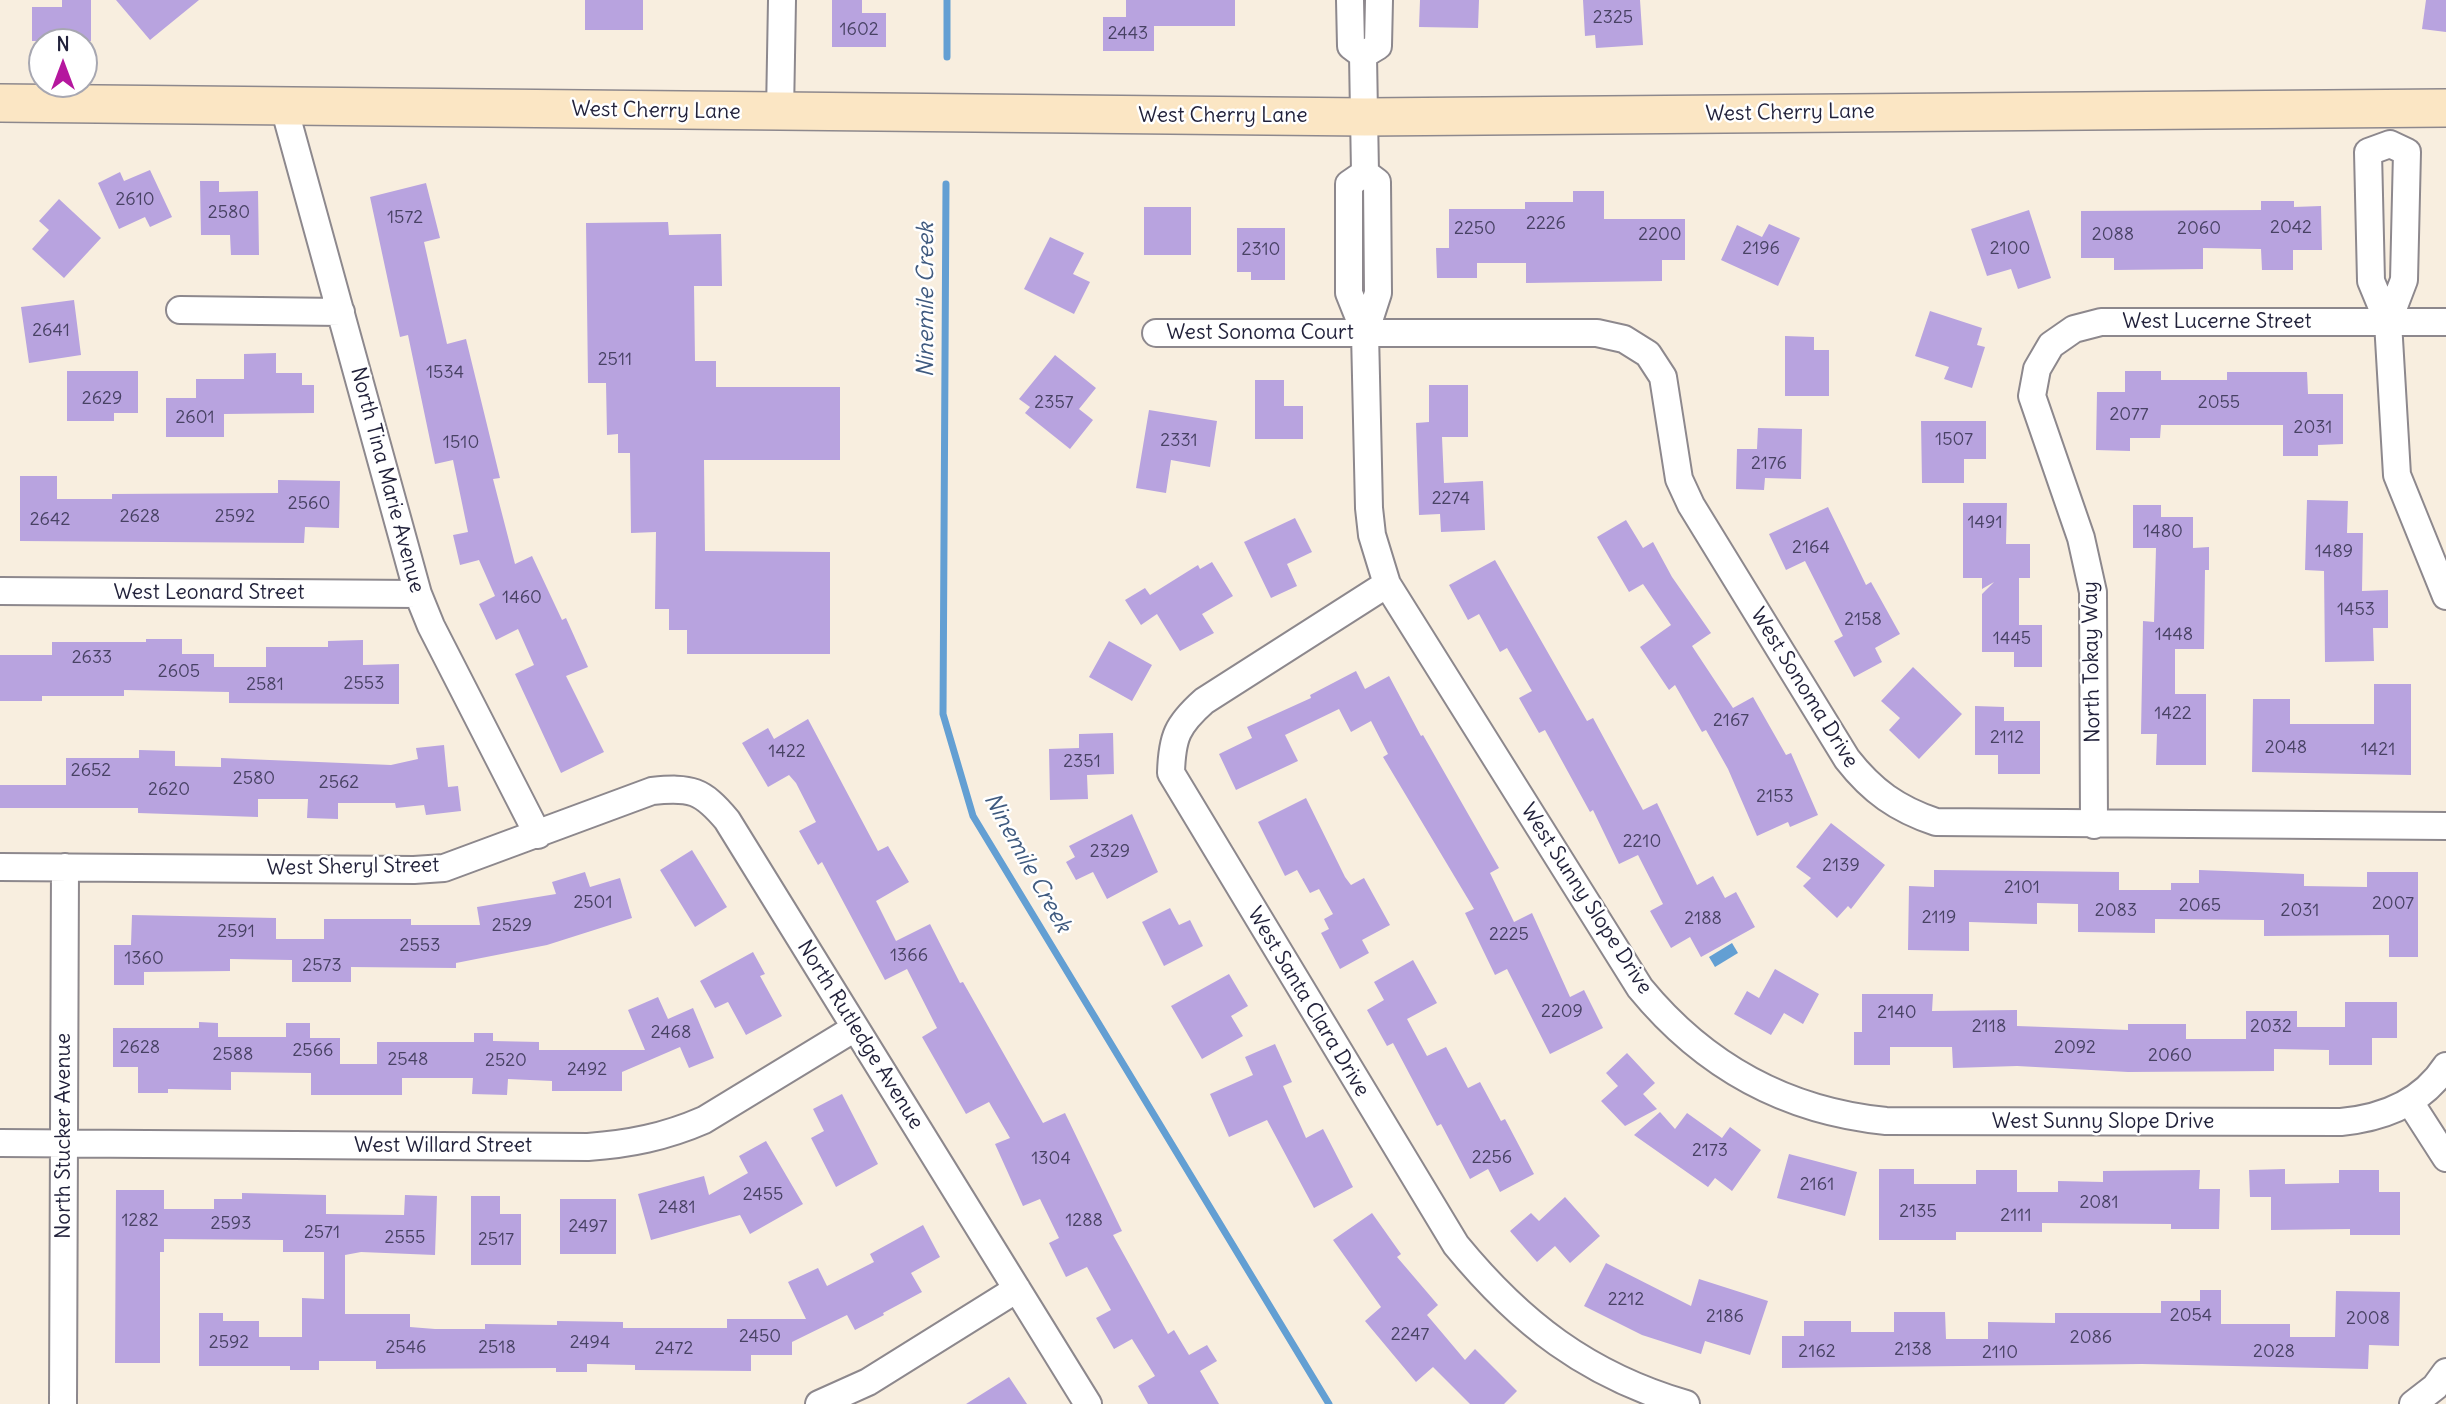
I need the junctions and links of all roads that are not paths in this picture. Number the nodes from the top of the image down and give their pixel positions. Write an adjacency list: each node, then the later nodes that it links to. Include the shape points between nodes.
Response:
1 (782, 0): 8 (street)
2 (1350, 0): 4 (street, via 1351,47)
3 (1378, 0): 4 (street, via 1378,46)
4 (1363, 55): 9 (street, West Sunny Slope Drive)
5 (0, 103): 6 (main road, West Cherry Lane)
6 (284, 107): 8 (main road, West Cherry Lane); 12 (street, North Tina Marie Avenue)
7 (2446, 108): 10 (main road, West Cherry Lane)
8 (780, 113): 9 (main road, West Cherry Lane)
9 (1365, 117): 10 (main road, West Cherry Lane); 16 (street, West Sunny Slope Drive, via 1365,173 1377,183 1378,252 1378,293)
10 (2390, 126): 13 (street, via 2407,152 2404,280); 13 (street, via 2368,152 2371,281)
11 (180, 310): 12 (street)
12 (341, 312): 20 (street, North Tina Marie Avenue)
13 (2388, 323): 14 (street, West Lucerne Street); 17 (street, West Lucerne Street, via 2101,323 2074,329); 21 (street, via 2396,475)
14 (2446, 323)
15 (1156, 333): 16 (street, West Sonoma Court)
16 (1365, 333): 18 (street, West Sunny Slope Drive, via 1369,508); 23 (street, West Sonoma Drive, via 1597,333 1624,338 1648,354 1663,377 1679,479 1691,505 1864,781 1897,806 1936,821)
17 (2052, 345): 23 (street, North Tokay Way, via 2037,369 2032,396 2081,538 2093,592)
18 (1387, 584): 30 (street, West Sunny Slope Drive, via 1640,988 1701,1050 1749,1082 1829,1112 1886,1121 2341,1122 2369,1119); 39 (street, West Santa Clara Drive, via 1204,701 1177,732 1171,773 1456,1245 1492,1289 1537,1330 1636,1388)
19 (0, 591): 20 (street, West Leonard Street)
20 (418, 594): 25 (street, North Tina Marie Avenue)
21 (2446, 596)
22 (692, 791): 25 (street, West Sheryl Street, via 652,791); 28 (street, North Rutledge Avenue, via 709,798 727,820)
23 (2094, 825): 24 (street, West Sonoma Drive)
24 (2446, 825)
25 (538, 835): 27 (street, West Sheryl Street, via 444,868)
26 (0, 867): 27 (street, West Sheryl Street)
27 (65, 867): 32 (street, North Stucker Avenue)
28 (855, 1028): 32 (street, West Willard Street, via 704,1120 625,1144); 34 (street, North Rutledge Avenue)
29 (2446, 1066): 30 (street, West Sunny Slope Drive)
30 (2410, 1101): 33 (street)
31 (0, 1143): 32 (street, West Willard Street)
32 (64, 1144): 36 (street, North Stucker Avenue)
33 (2446, 1158)
34 (1017, 1289): 37 (street, via 868,1382); 38 (street, North Rutledge Avenue)
35 (2440, 1380): 40 (street)
36 (63, 1404)
37 (819, 1404)
38 (1088, 1404)
39 (1686, 1404)
40 (2413, 1404)

